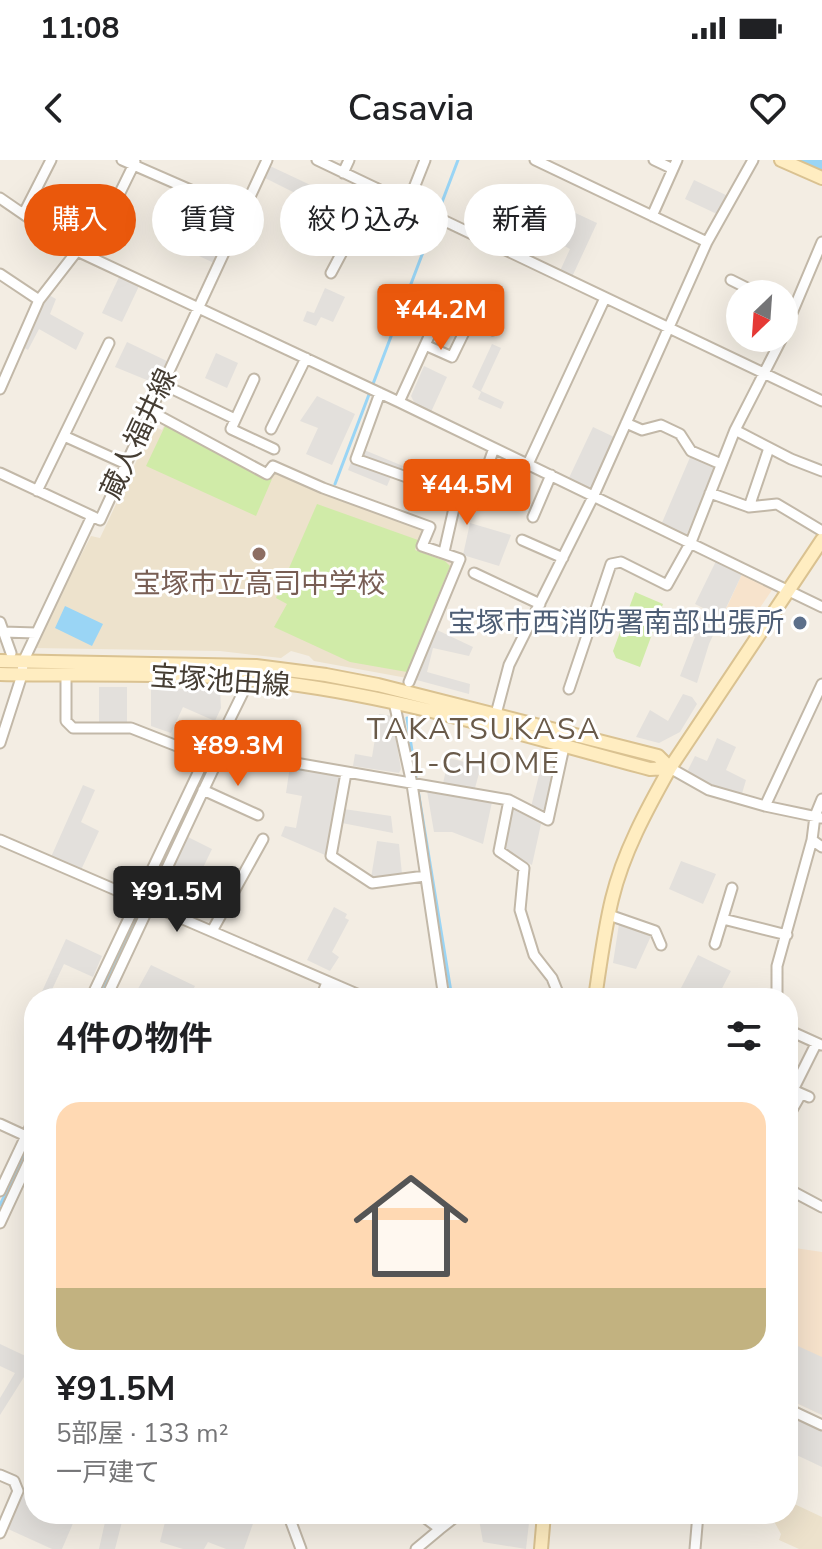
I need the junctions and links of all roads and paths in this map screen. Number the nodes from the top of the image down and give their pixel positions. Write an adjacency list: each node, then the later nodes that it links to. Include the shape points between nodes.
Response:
1 (51, 160): 15 (street)
2 (122, 160): 11 (street)
3 (267, 160): 18 (street, 蔵人福井線)
4 (317, 160): 13 (street)
5 (349, 160): 13 (street)
6 (425, 160): 20 (street)
7 (535, 160): 23 (street)
8 (654, 160): 12 (street)
9 (753, 160): 25 (street)
10 (781, 160): 14 (street)
11 (135, 162): 16 (street); 17 (street)
12 (675, 164): 23 (street)
13 (343, 173): 19 (street)
14 (822, 178)
15 (39, 184)
16 (124, 184)
17 (180, 184)
18 (256, 184)
19 (367, 184)
20 (416, 184)
21 (0, 198): 22 (street)
22 (24, 213)
23 (652, 216): 25 (street)
24 (448, 222): 36 (street)
25 (707, 242): 40 (street)
26 (822, 242): 33 (street)
27 (73, 256): 37 (street)
28 (89, 256): 38 (street)
29 (221, 256): 38 (street, 蔵人福井線)
30 (340, 256): 31 (street)
31 (331, 273)
32 (0, 274): 37 (street)
33 (810, 274): 34 (street); 35 (street)
34 (822, 279)
35 (798, 294)
36 (605, 298): 40 (street); 63 (street)
37 (39, 300): 49 (street)
38 (197, 306): 45 (street); 48 (street, 蔵人福井線)
39 (470, 320): 41 (street); 43 (street, via 452,357); 43 (street, via 442,308)
40 (668, 328): 46 (street); 55 (street)
41 (493, 330)
42 (109, 343): 58 (street)
43 (425, 345): 52 (street)
44 (776, 352): 46 (street)
45 (306, 358): 50 (street); 56 (street)
46 (765, 375): 51 (street); 57 (street)
47 (254, 379): 54 (street)
48 (162, 384): 53 (street, 蔵人福井線); 54 (street)
49 (0, 389)
50 (374, 390): 52 (street); 70 (street, via 356,459)
51 (822, 401)
52 (399, 402): 59 (street)
53 (150, 411): 62 (street, 蔵人福井線); 79 (street, via 267,474 273,466 430,527 422,546)
54 (235, 419): 61 (street, via 231,429)
55 (626, 423): 64 (street, via 642,430 661,425 680,434 691,451); 71 (street)
56 (271, 429)
57 (735, 430): 60 (street); 64 (street)
58 (64, 436): 62 (street); 68 (street)
59 (494, 448): 63 (street); 70 (street, via 477,497)
60 (769, 448): 65 (street); 72 (street)
61 (274, 449)
62 (126, 464): 73 (street, 蔵人福井線, via 100,520)
63 (528, 464): 67 (street)
64 (721, 464): 69 (street)
65 (822, 471)
66 (0, 473): 68 (street)
67 (551, 475): 71 (street); 74 (street)
68 (37, 491): 73 (street)
69 (710, 493): 72 (street); 78 (street)
70 (457, 495): 79 (street)
71 (594, 495): 78 (street); 80 (street)
72 (749, 507): 75 (street, via 777,504)
73 (92, 516): 86 (street, 蔵人福井線)
74 (533, 517)
75 (822, 531)
76 (522, 540): 80 (street)
77 (822, 540): 82 (street)
78 (691, 542): 82 (street); 96 (street, via 667,585 621,562 611,564)
79 (444, 552): 94 (street, via 460,559)
80 (563, 558): 83 (street)
81 (474, 573): 83 (street)
82 (789, 591): 84 (street); 104 (street)
83 (540, 604): 98 (street, via 509,665)
84 (822, 607)
85 (2, 627): 86 (street); 87 (street)
86 (36, 633): 90 (street, 蔵人福井線)
87 (11, 653)
88 (0, 661): 90 (street)
89 (256, 666): 90 (street); 93 (street); 98 (street, via 378,685)
90 (22, 668): 91 (street, 宝塚池田線); 92 (street, 宝塚池田線); 100 (street, 蔵人福井線)
91 (0, 674)
92 (66, 675): 93 (street, 宝塚池田線); 103 (street, via 66,721 73,728 131,728)
93 (250, 679): 97 (street, 宝塚池田線); 99 (street)
94 (409, 682)
95 (822, 684): 110 (street)
96 (569, 689)
97 (394, 702): 102 (street, 宝塚池田線); 106 (street)
98 (496, 714): 104 (street, via 658,756)
99 (227, 725): 103 (street); 105 (street, via 272,759); 107 (street, via 227,740)
100 (3, 726): 101 (street, 蔵人福井線)
101 (0, 743)
102 (564, 747): 104 (street, 宝塚池田線, via 650,769); 109 (street, via 548,820)
103 (205, 757): 119 (street)
104 (670, 768): 110 (street, via 709,790); 121 (street, via 629,851)
105 (346, 773): 106 (street); 117 (street, via 331,856 372,883)
106 (412, 784): 109 (street); 117 (street)
107 (203, 790): 111 (street); 120 (street)
108 (822, 799): 112 (street)
109 (509, 800): 133 (street, via 499,851 524,868 520,910 534,955)
110 (765, 806): 112 (street)
111 (258, 815)
112 (818, 817): 115 (street)
113 (263, 839): 123 (street)
114 (0, 840): 119 (street)
115 (812, 840): 116 (street); 124 (street)
116 (822, 847)
117 (425, 876): 132 (street)
118 (732, 888): 122 (street)
119 (137, 901): 120 (street); 128 (street)
120 (150, 905): 123 (street); 129 (street)
121 (609, 915): 126 (street, via 655,931); 134 (street)
122 (723, 919): 124 (street); 125 (street)
123 (212, 931): 127 (street)
124 (787, 935): 135 (street, via 777,966)
125 (715, 944)
126 (661, 945)
127 (327, 982): 130 (street); 131 (street)
128 (96, 988)
129 (111, 988)
130 (325, 988)
131 (342, 988)
132 (442, 988)
133 (556, 988)
134 (597, 988)
135 (777, 988)
136 (798, 1035): 137 (street)
137 (818, 1044): 138 (street)
138 (798, 1081)
139 (0, 1124): 140 (street)
140 (24, 1135)
141 (24, 1139): 142 (street)
142 (4, 1170): 144 (street)
143 (24, 1171): 147 (street)
144 (0, 1191)
145 (798, 1194): 146 (street)
146 (822, 1207)
147 (0, 1223)
148 (798, 1414): 149 (street)
149 (822, 1425)
150 (0, 1475): 157 (street, via 14,1481 18,1491)
151 (292, 1524): 158 (street)
152 (433, 1524): 156 (street)
153 (446, 1524): 156 (street)
154 (543, 1524): 160 (street)
155 (697, 1524): 161 (street)
156 (440, 1529): 159 (street)
157 (0, 1533)
158 (301, 1549)
159 (416, 1549)
160 (541, 1549)
161 (695, 1549)

